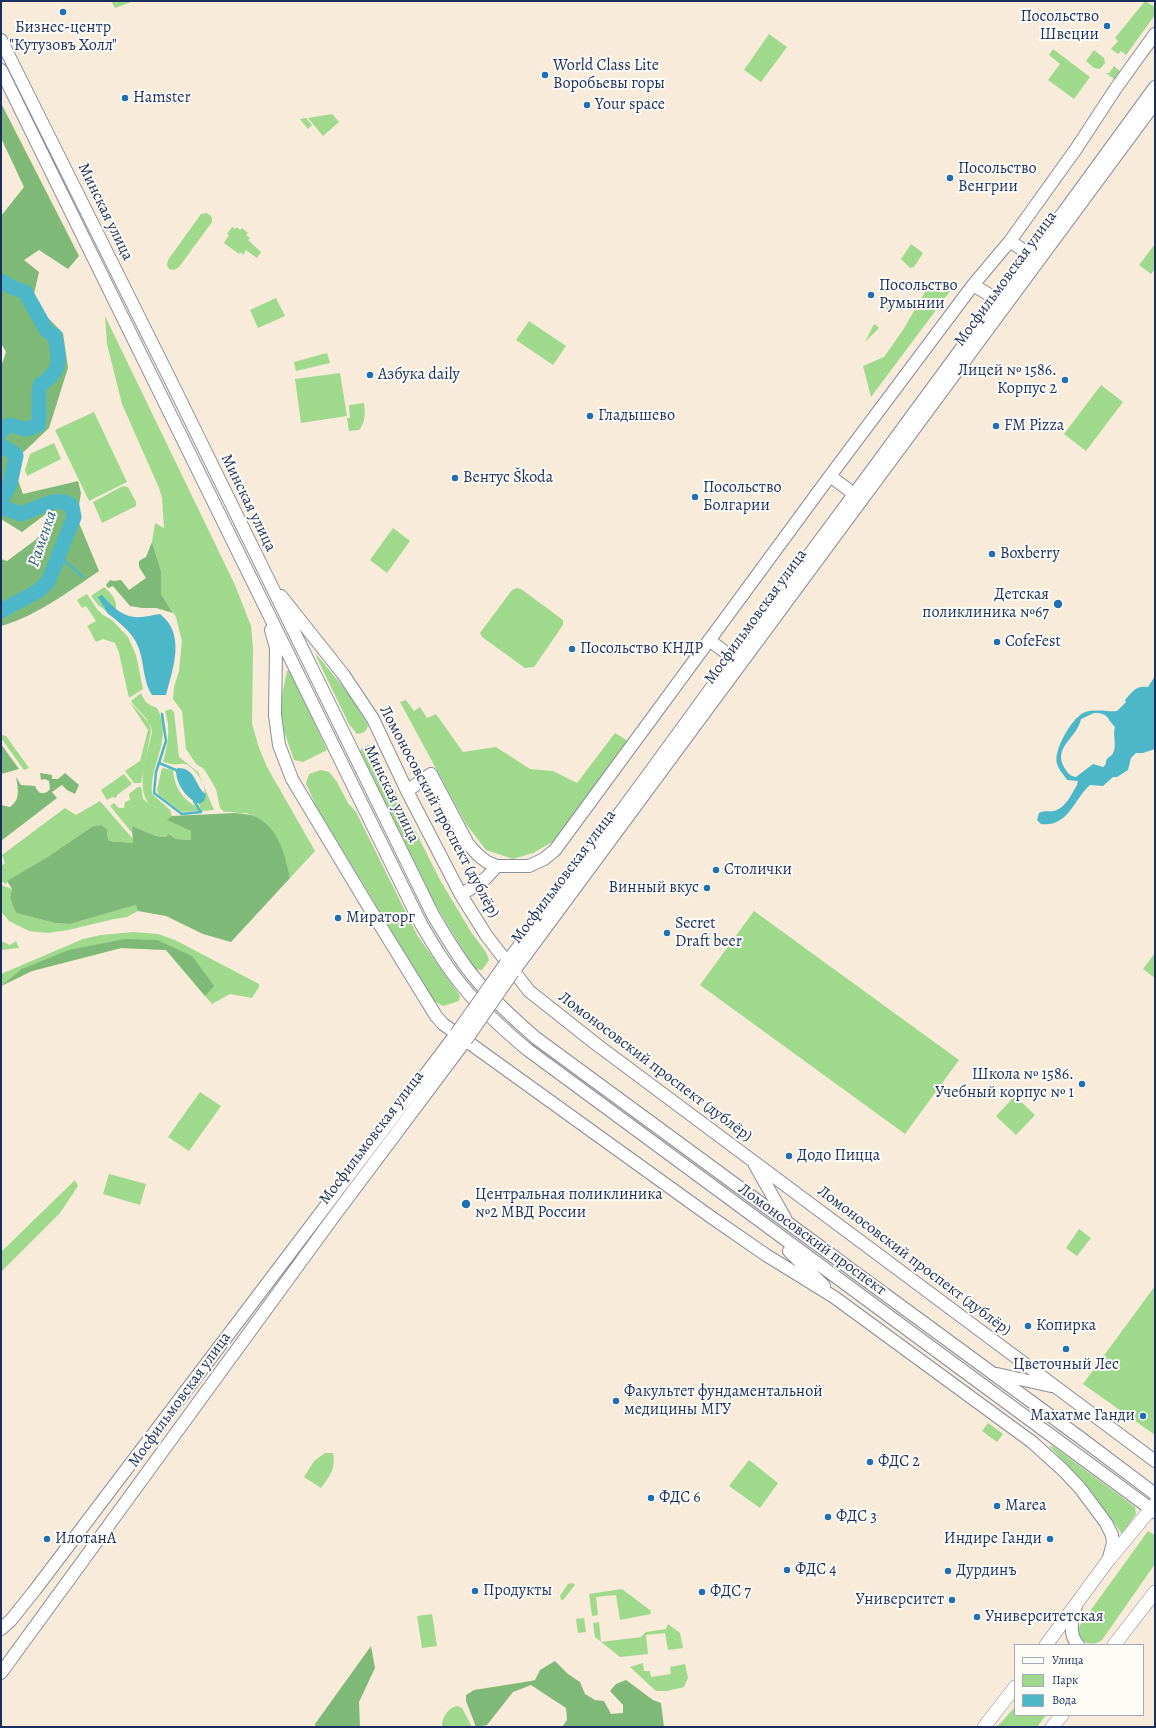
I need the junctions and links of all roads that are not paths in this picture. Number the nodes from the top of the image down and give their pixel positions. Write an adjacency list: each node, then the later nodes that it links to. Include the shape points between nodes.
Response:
1 (1155, 34): 6 (main road, Мосфильмовская улица)
2 (1, 40): 12 (main road, Минская улица)
3 (1, 70): 13 (main road, Минская улица)
4 (1155, 87): 7 (main road, Мосфильмовская улица)
5 (1155, 103): 19 (main road, Мосфильмовская улица)
6 (1010, 241): 7 (main road); 8 (main road, Мосфильмовская улица)
7 (1030, 255): 9 (main road, Мосфильмовская улица)
8 (973, 285): 9 (main road); 10 (main road, Мосфильмовская улица)
9 (998, 300): 11 (main road, Мосфильмовская улица)
10 (830, 476): 11 (main road); 14 (main road, Мосфильмовская улица)
11 (854, 494): 15 (main road, Мосфильмовская улица)
12 (268, 580): 16 (main road, Ломоносовский проспект (дублёр), via 343,674 373,719); 20 (main road, Минская улица, via 434,915 452,947)
13 (256, 589): 21 (main road, Минская улица, via 421,924); 22 (main road, via 276,648 275,715 279,745 292,779 436,1016)
14 (709, 640): 15 (main road); 17 (main road, Мосфильмовская улица, via 555,850 529,866)
15 (733, 658): 19 (main road, Мосфильмовская улица)
16 (407, 791): 17 (main road, via 431,774 468,844 487,862); 18 (main road, Ломоносовский проспект (дублёр))
17 (497, 866): 18 (main road, via 486,878)
18 (460, 895): 19 (main road, Ломоносовский проспект (дублёр))
19 (510, 968): 22 (main road, Мосфильмовская улица, bridge); 23 (main road, Ломоносовский проспект (дублёр), via 529,992)
20 (473, 976): 24 (main road, Ломоносовский проспект, via 505,1011 536,1038)
21 (462, 987): 25 (main road, Ломоносовский проспект, via 528,1050)
22 (461, 1037): 26 (main road, via 766,1255); 30 (main road, Мосфильмовская улица); 33 (main road, Мосфильмовская улица)
23 (752, 1160): 24 (main road); 28 (main road, Ломоносовский проспект (дублёр))
24 (788, 1223): 27 (main road, Ломоносовский проспект)
25 (763, 1224): 26 (main road); 31 (main road, Ломоносовский проспект)
26 (834, 1297): 29 (main road)
27 (992, 1372): 28 (main road); 34 (main road, Ломоносовский проспект)
28 (1058, 1388): 32 (main road, Ломоносовский проспект (дублёр))
29 (1014, 1428): 31 (main road); 36 (main road, via 1063,1470 1097,1510 1112,1535 1113,1542)
30 (136, 1458): 33 (main road, via 142,1455 148,1457 151,1462); 39 (main road, Мосфильмовская улица, via 35,1590)
31 (1084, 1459): 35 (main road, Ломоносовский проспект)
32 (1155, 1461)
33 (150, 1469): 43 (main road, Мосфильмовская улица)
34 (1155, 1494)
35 (1153, 1508): 36 (main road)
36 (1107, 1562): 38 (main road)
37 (1155, 1592): 40 (main road)
38 (1078, 1601): 41 (main road); 42 (main road, via 1073,1615 1072,1632)
39 (1, 1630)
40 (1117, 1641)
41 (1047, 1644)
42 (1077, 1644)
43 (16, 1652): 44 (main road); 45 (main road, Мосфильмовская улица)
44 (1, 1665)
45 (1, 1673)
46 (1014, 1688): 48 (main road)
47 (1061, 1716): 49 (main road)
48 (984, 1727)
49 (1052, 1727)

